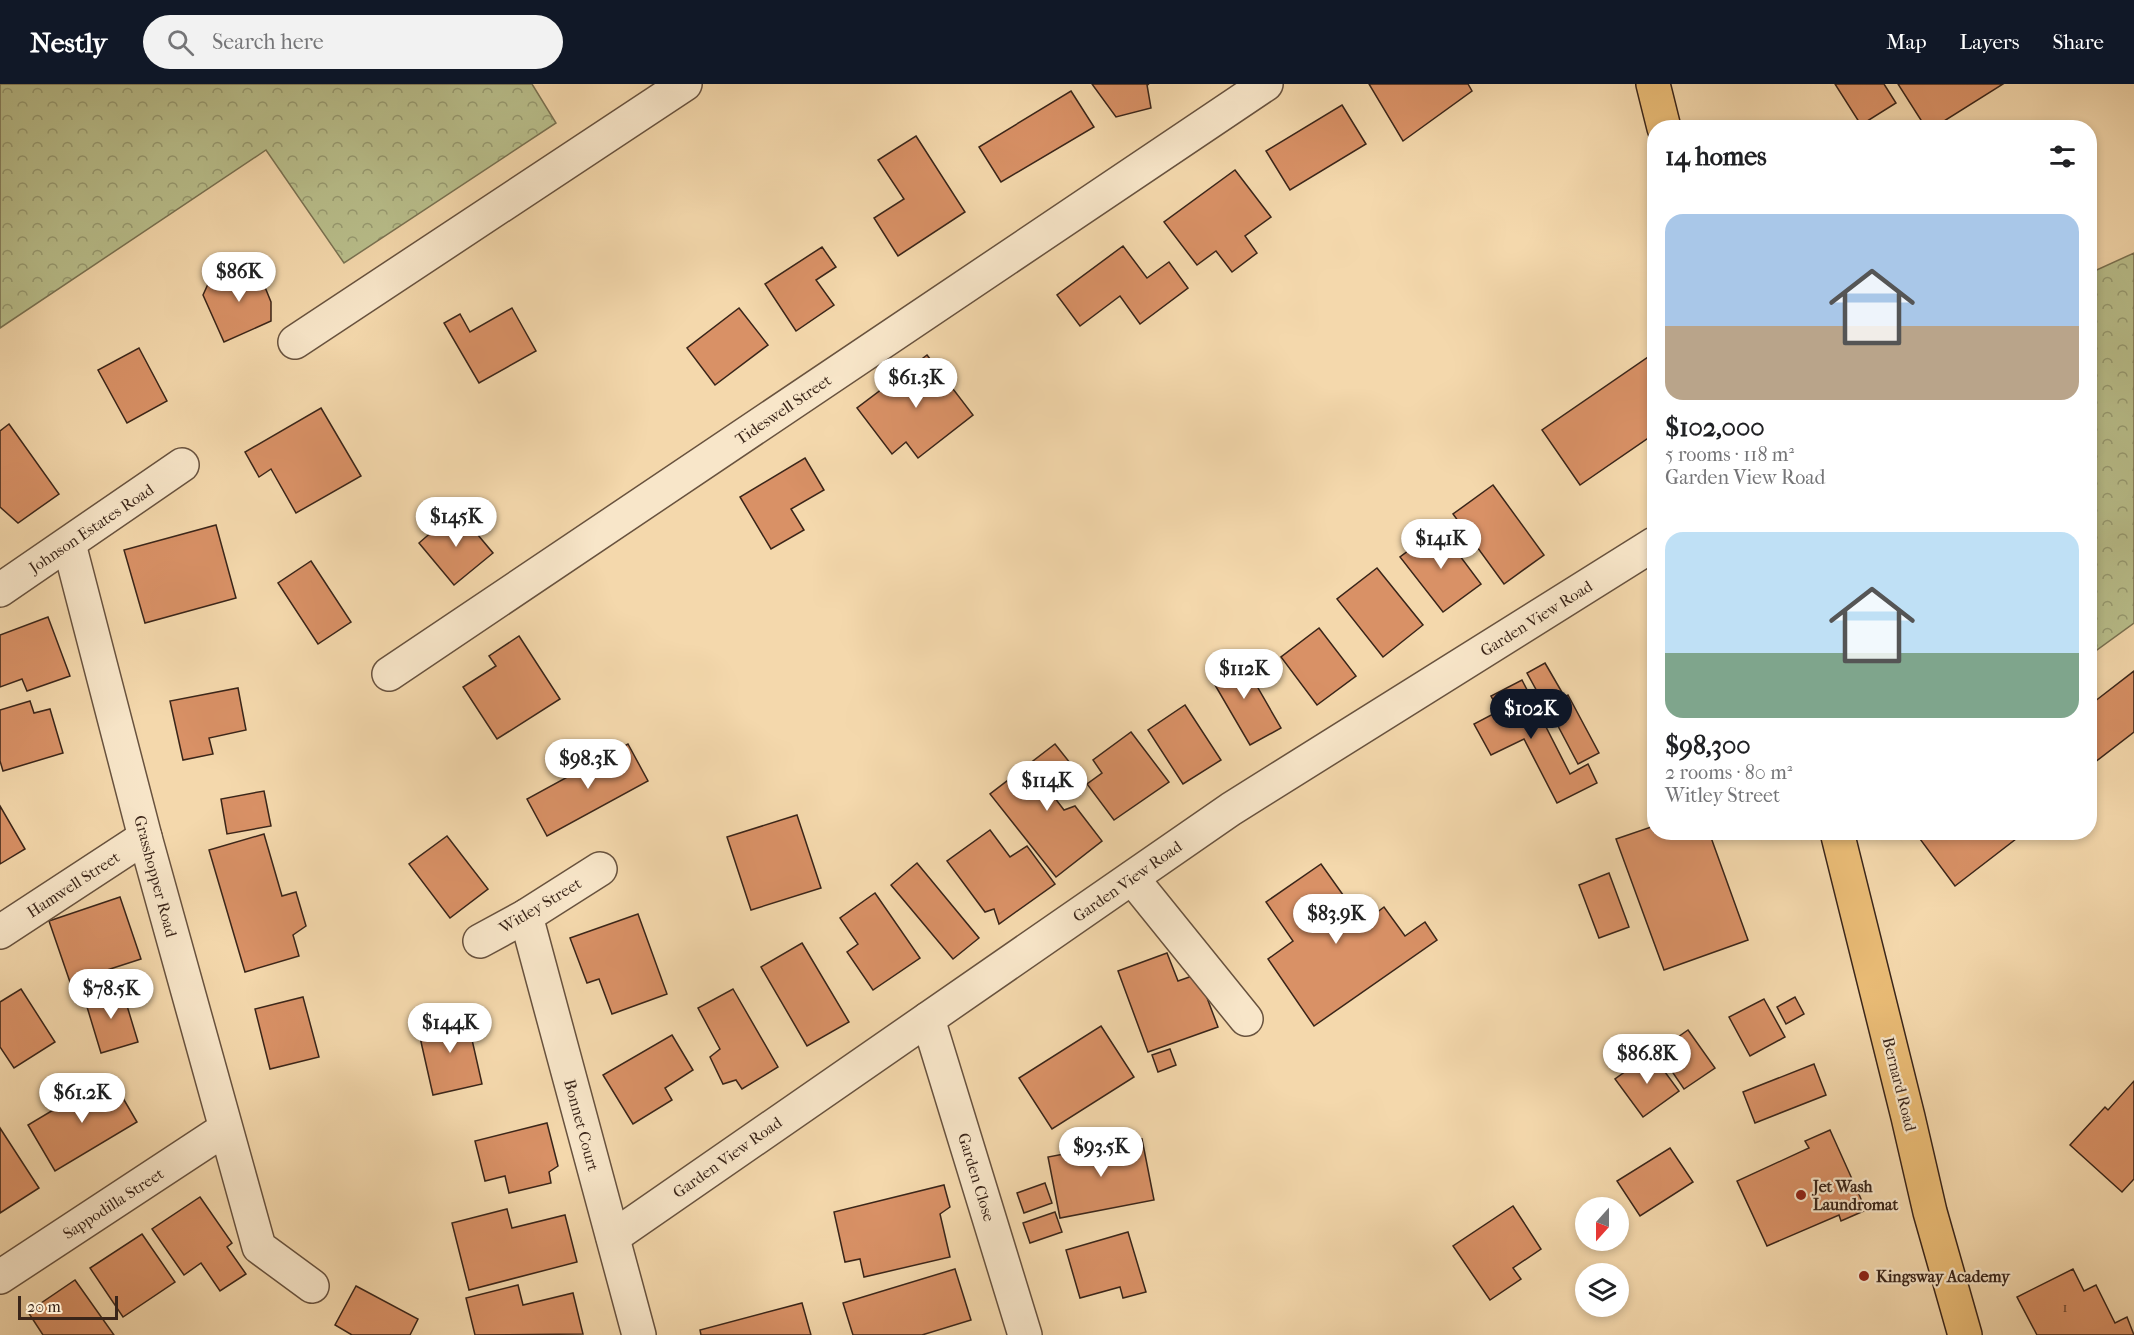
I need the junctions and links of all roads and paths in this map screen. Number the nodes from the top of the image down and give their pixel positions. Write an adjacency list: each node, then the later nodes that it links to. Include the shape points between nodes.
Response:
1 (685, 84): 5 (street)
2 (1266, 84): 10 (street, Tideswell Street)
3 (1653, 84): 4 (main road)
4 (1662, 120)
5 (295, 342)
6 (182, 465): 7 (street, Johnson Estates Road)
7 (69, 544): 9 (street, Johnson Estates Road); 11 (street, Grasshopper Road)
8 (1647, 548): 14 (street, Garden View Road, via 1231,809)
9 (0, 590)
10 (389, 674)
11 (145, 837): 16 (street, Hamwell Street); 20 (street, Grasshopper Road)
12 (1840, 840): 26 (main road, Bernard Road, via 1930,1212)
13 (600, 869): 15 (street, Witley Street)
14 (1132, 878): 18 (street, Garden View Road); 19 (street)
15 (526, 916): 17 (street, Witley Street); 21 (street, Bonnet Court)
16 (0, 932)
17 (480, 941)
18 (928, 1019): 21 (street, Garden View Road); 25 (street, Garden Close)
19 (1246, 1019)
20 (225, 1129): 22 (street, Sappodilla Street); 23 (street, Grasshopper Road, via 259,1247)
21 (612, 1237): 24 (street, Bonnet Court)
22 (0, 1277)
23 (312, 1286)
24 (639, 1335)
25 (1025, 1335)
26 (1965, 1335)

